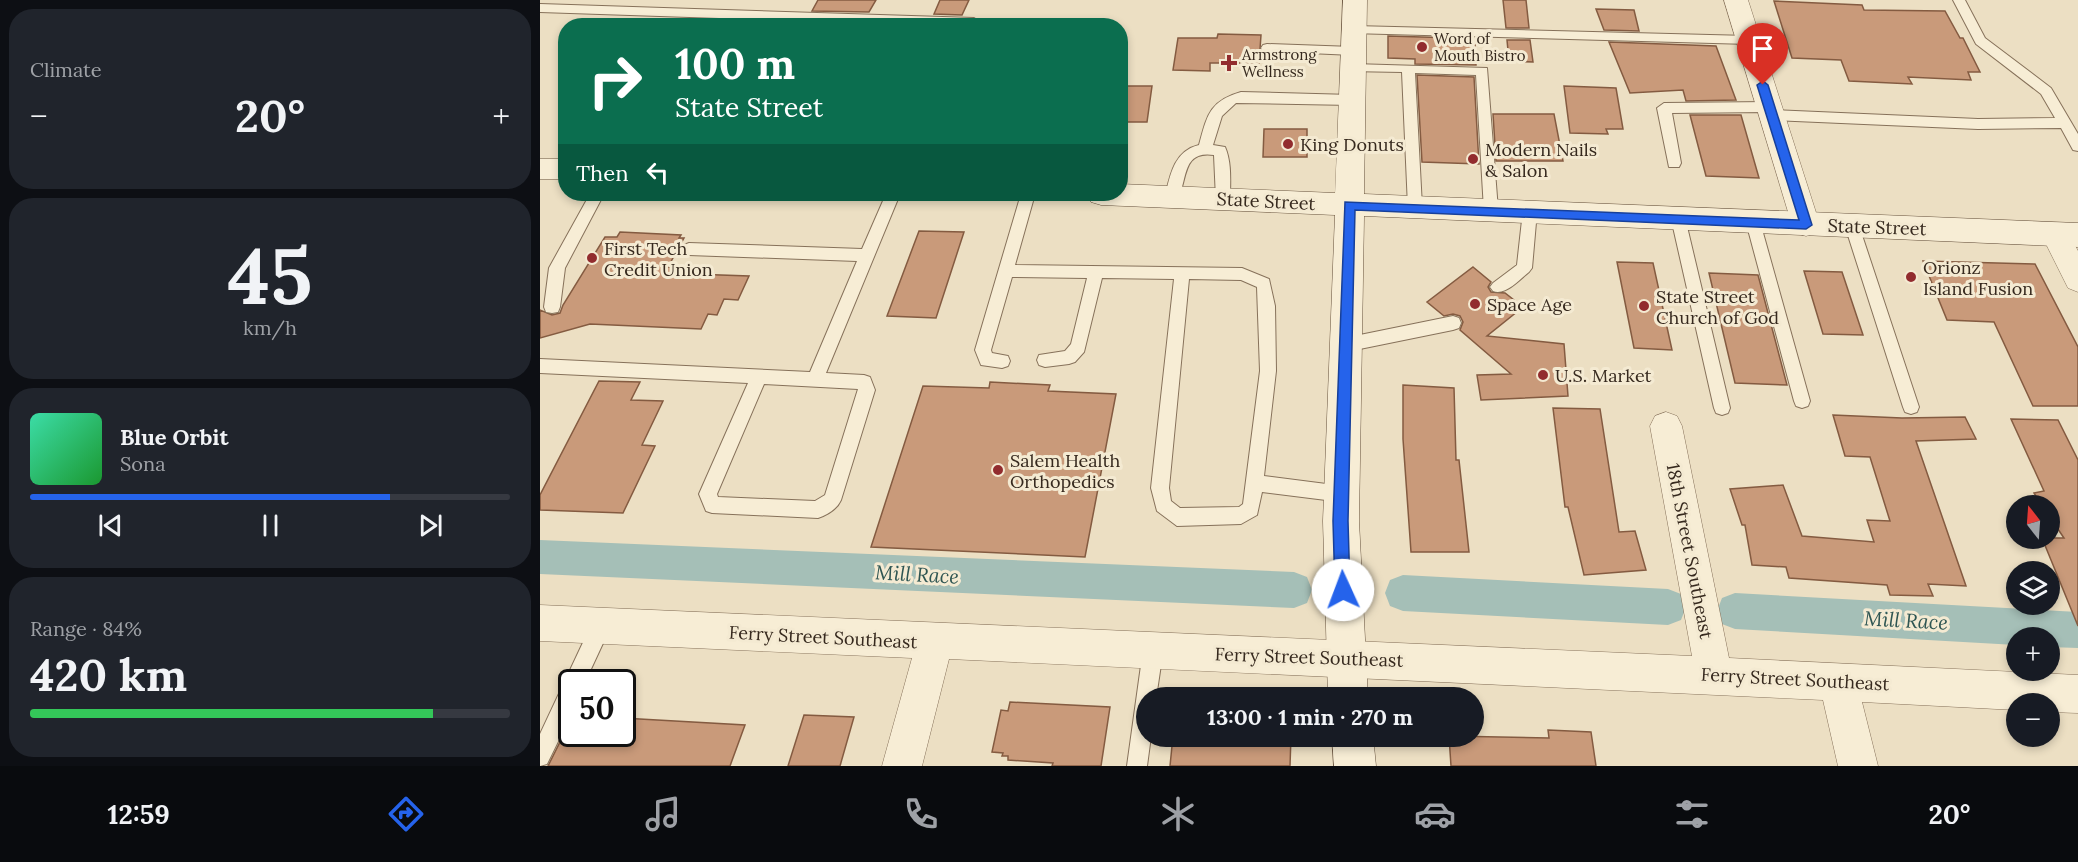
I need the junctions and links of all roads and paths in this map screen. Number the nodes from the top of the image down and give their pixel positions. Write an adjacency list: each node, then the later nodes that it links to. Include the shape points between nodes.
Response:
1 (1355, 0): 11 (main road)
2 (1736, 0): 9 (street)
3 (1959, 0): 15 (lane, via 1980,40 2046,91)
4 (621, 5): 5 (lane); 6 (lane)
5 (540, 8)
6 (661, 12): 7 (lane); 8 (lane)
7 (657, 18)
8 (817, 18)
9 (1749, 40): 11 (lane); 14 (street)
10 (1267, 48): 11 (lane)
11 (1354, 50): 12 (lane); 13 (main road)
12 (1408, 68): 28 (lane); 29 (lane, via 1482,71)
13 (1352, 100): 17 (lane, via 1227,99 1217,109); 27 (main road)
14 (1771, 111): 15 (lane, via 1978,124); 18 (lane, via 1664,108); 33 (street)
15 (2065, 123): 16 (lane)
16 (2078, 146)
17 (1205, 148): 22 (lane, via 1190,152 1180,164); 23 (lane, via 1220,151)
18 (1674, 163)
19 (540, 169): 20 (main road)
20 (558, 170)
21 (1128, 195): 22 (main road, State Street)
22 (1172, 197): 23 (main road, State Street)
23 (1223, 199): 27 (main road, State Street)
24 (593, 201): 43 (lane, via 557,268)
25 (889, 201): 37 (lane)
26 (1026, 201): 38 (lane)
27 (1349, 205): 28 (main road, State Street); 45 (main road)
28 (1415, 207): 29 (main road, State Street)
29 (1491, 210): 30 (main road, State Street)
30 (1530, 211): 31 (main road, State Street); 42 (lane, via 1524,268)
31 (1678, 218): 32 (main road, State Street); 53 (lane)
32 (1753, 222): 33 (main road, State Street); 51 (lane)
33 (1806, 225): 34 (main road, State Street)
34 (1852, 226): 35 (main road, State Street); 52 (lane)
35 (2066, 235): 41 (street)
36 (689, 249): 37 (lane)
37 (867, 255): 50 (lane)
38 (1006, 271): 39 (lane); 47 (lane, via 983,350 987,360)
39 (1096, 272): 40 (lane); 46 (lane, via 1078,347 1068,357)
40 (1182, 273): 55 (lane, via 1242,274 1264,283 1268,370); 55 (lane, via 1160,488 1163,505 1177,517 1241,515 1251,509)
41 (2078, 280)
42 (1498, 287)
43 (552, 308)
44 (1453, 323): 45 (lane)
45 (1345, 345): 56 (main road)
46 (1045, 360)
47 (1002, 361)
48 (540, 366): 49 (lane)
49 (759, 376): 50 (lane); 50 (lane, via 708,494 712,505 819,510 832,500 867,390 864,382)
50 (815, 379)
51 (1802, 401)
52 (1911, 407)
53 (1722, 408)
54 (1666, 426): 63 (street, 18th Street Southeast)
55 (1254, 483): 56 (lane)
56 (1342, 494): 61 (main road)
57 (540, 623): 58 (street, Ferry Street Southeast)
58 (601, 626): 59 (street, Ferry Street Southeast); 62 (lane)
59 (935, 642): 60 (street, Ferry Street Southeast); 72 (street)
60 (1153, 651): 61 (street, Ferry Street Southeast); 65 (lane)
61 (1345, 658): 63 (street, Ferry Street Southeast); 66 (main road)
62 (581, 669)
63 (1714, 675): 64 (street, Ferry Street Southeast)
64 (1839, 681): 67 (street, Ferry Street Southeast); 75 (street)
65 (1148, 687)
66 (1347, 687)
67 (2077, 696)
68 (558, 719): 71 (lane)
69 (1140, 747): 73 (lane)
70 (1353, 747): 74 (main road)
71 (540, 757)
72 (902, 766)
73 (1137, 766)
74 (1355, 766)
75 (1858, 766)

